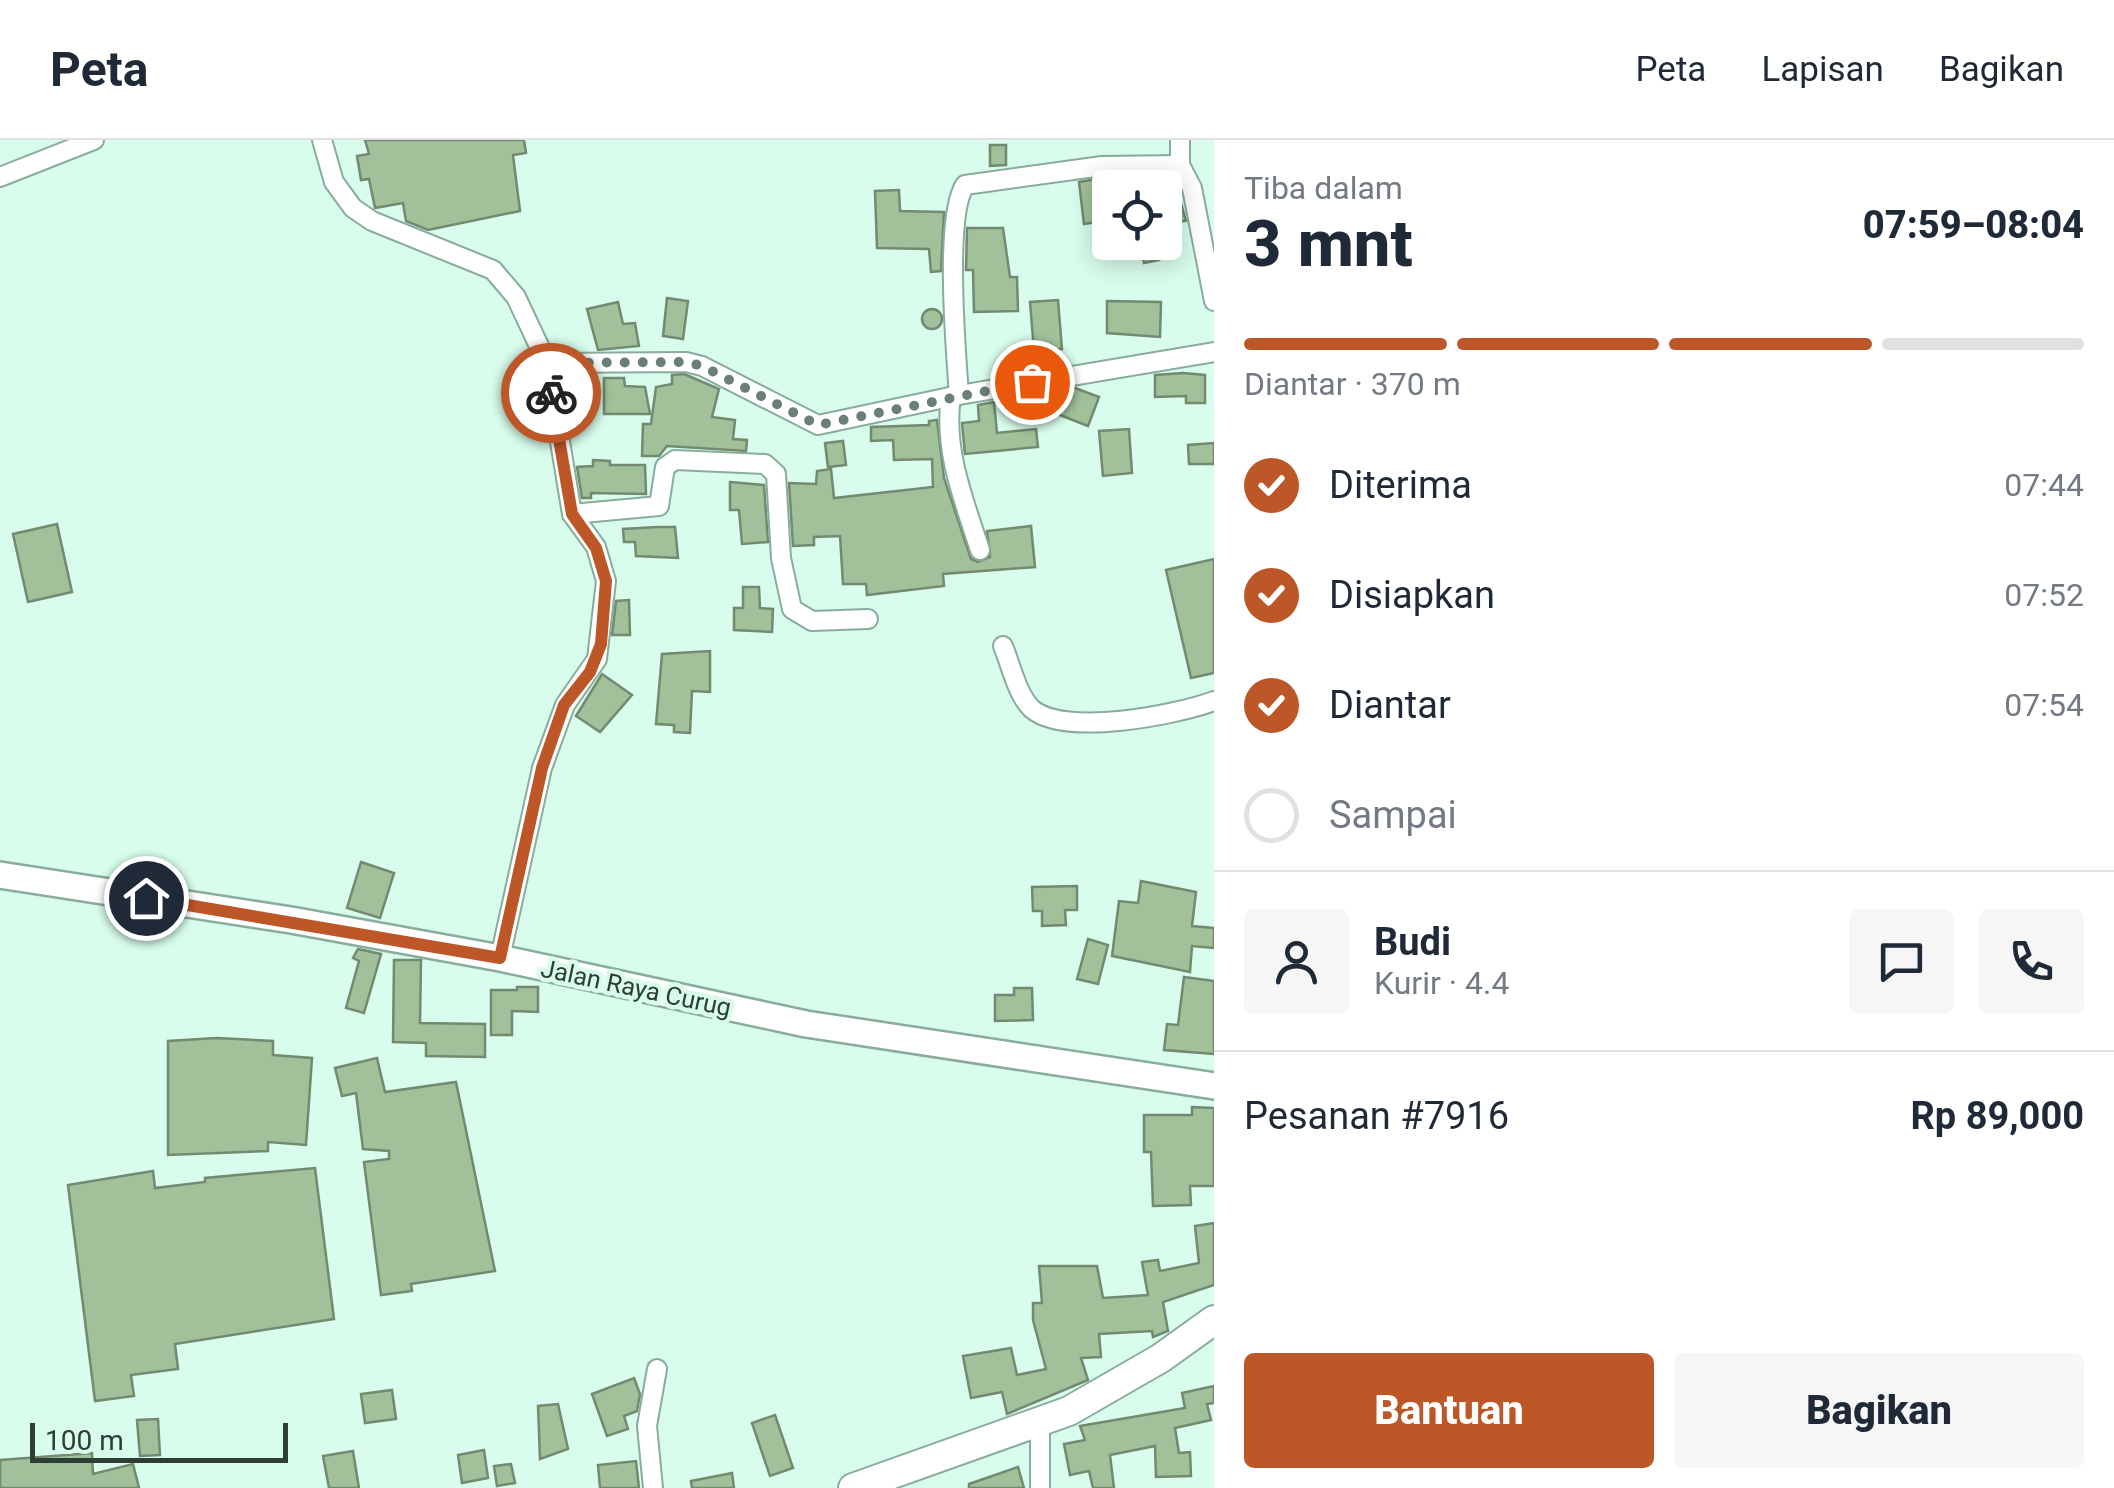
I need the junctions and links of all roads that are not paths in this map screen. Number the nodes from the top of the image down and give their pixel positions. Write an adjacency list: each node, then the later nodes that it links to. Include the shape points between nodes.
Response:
1 (94, 140): 5 (street)
2 (322, 140): 8 (street, via 334,182 372,222 494,270 516,297)
3 (1180, 140): 4 (street)
4 (1180, 165): 6 (street, via 1192,188); 9 (street, via 1102,166 965,184 957,202)
5 (0, 176)
6 (1214, 302)
7 (1214, 352): 9 (street)
8 (547, 363): 9 (street, via 686,362 818,425); 10 (street)
9 (955, 396): 11 (street, via 954,460)
10 (572, 514): 12 (street, via 658,506 664,467 676,460 765,464 776,474 792,608 812,620); 16 (street, via 596,548 606,581 601,644 590,672 564,705 542,768)
11 (980, 550)
12 (868, 619)
13 (1003, 646): 14 (street, via 1026,702 1049,719 1144,717)
14 (1214, 701)
15 (0, 875): 16 (street, Jalan Raya Curug)
16 (500, 958): 17 (street, Jalan Raya Curug, via 806,1024)
17 (1214, 1086)
18 (1214, 1320): 20 (main road, via 1162,1358)
19 (657, 1369): 21 (street, via 648,1426)
20 (1040, 1425): 22 (main road); 23 (street)
21 (653, 1488)
22 (853, 1488)
23 (1040, 1488)

